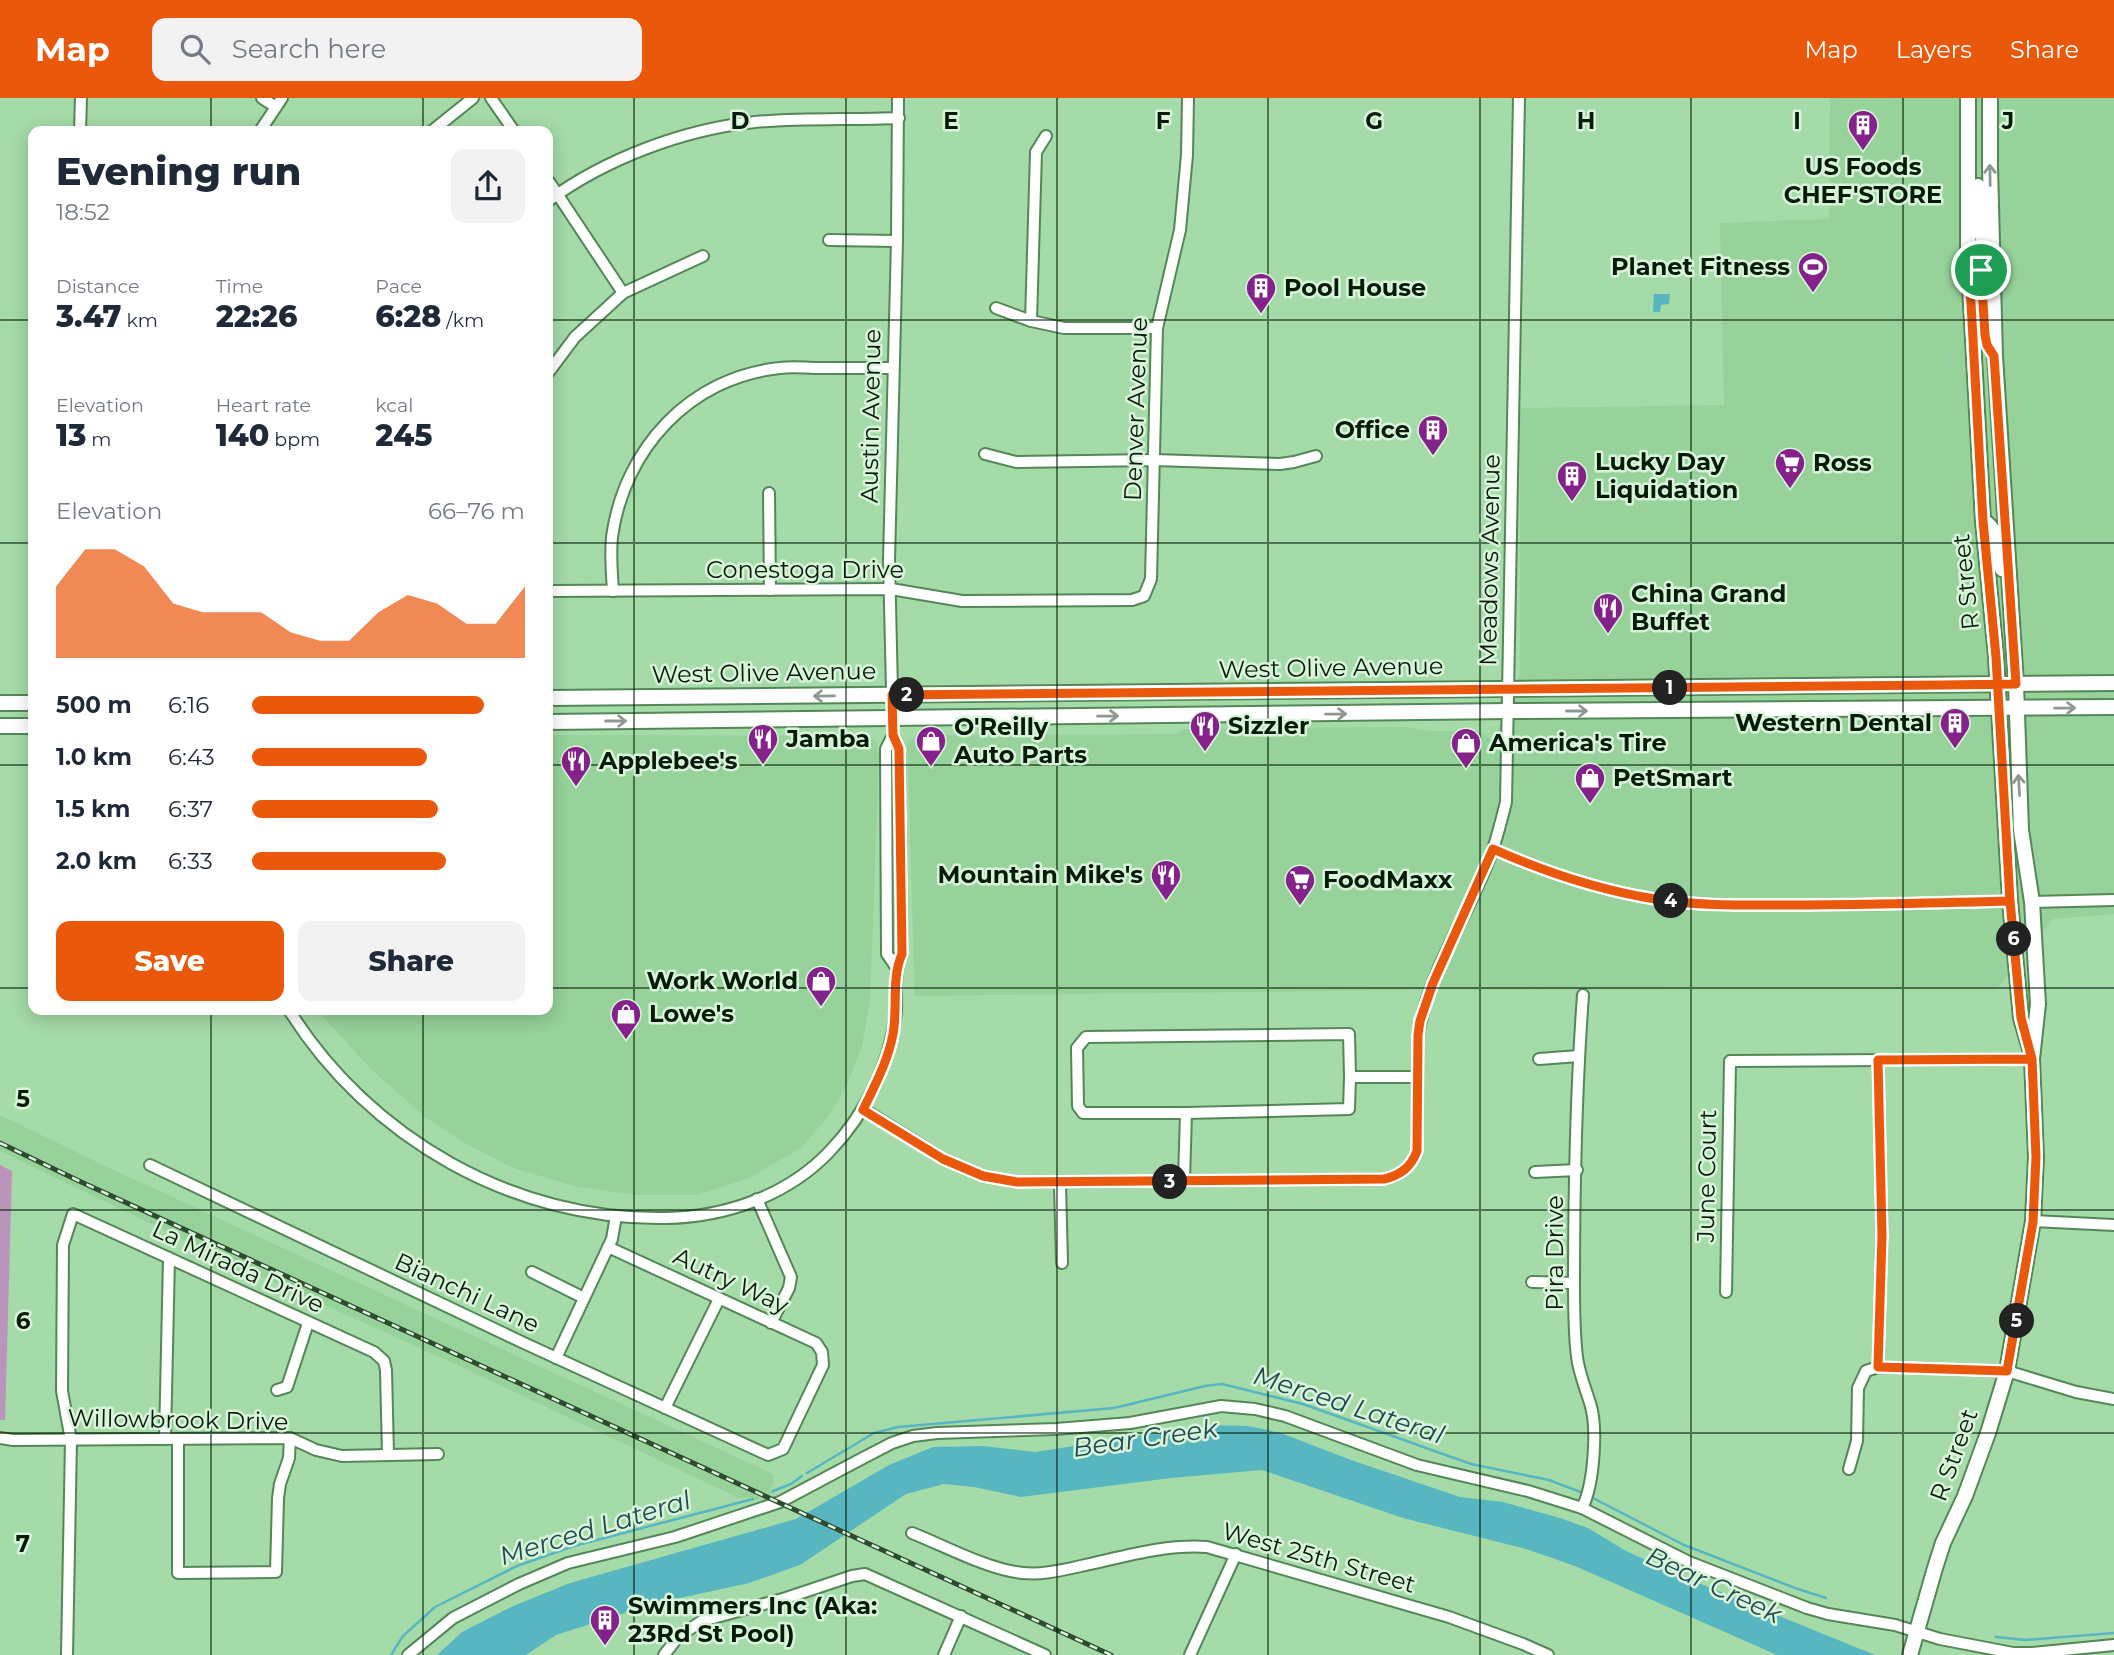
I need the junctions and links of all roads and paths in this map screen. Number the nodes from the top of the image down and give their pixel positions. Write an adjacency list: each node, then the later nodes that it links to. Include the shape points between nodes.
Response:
1 (80, 98): 12 (street)
2 (262, 98): 10 (street)
3 (473, 98): 14 (street)
4 (491, 98): 15 (street)
5 (898, 98): 11 (street, Austin Avenue)
6 (1188, 98): 29 (street, Denver Avenue, via 1180,230)
7 (1519, 98): 49 (street, Meadows Avenue)
8 (1968, 98): 17 (main road, R Street)
9 (1990, 98): 23 (main road, R Street, one-way to 9)
10 (279, 103): 13 (street)
11 (899, 118): 19 (street, via 752,122 711,130 631,154); 22 (street, Austin Avenue)
12 (80, 126)
13 (263, 126)
14 (438, 126)
15 (511, 126)
16 (1046, 136): 28 (street, via 1036,152)
17 (1968, 155): 23 (main road, via 1977,171 1981,236); 24 (main road, R Street)
18 (553, 188): 19 (street)
19 (557, 194): 20 (street); 26 (street)
20 (553, 197)
21 (829, 240): 22 (street)
22 (897, 241): 32 (street, Austin Avenue)
23 (1991, 248): 30 (main road, R Street)
24 (1968, 249): 30 (main road, via 1981,270 1985,335); 33 (main road, R Street)
25 (703, 256): 26 (street)
26 (624, 293): 31 (street, via 575,337)
27 (996, 308): 28 (street)
28 (1031, 321): 29 (street, via 1064,328)
29 (1157, 328): 36 (street, Denver Avenue)
30 (1994, 356): 38 (main road, R Street)
31 (553, 366)
32 (893, 368): 41 (street, Austin Avenue); 44 (street, via 780,368 738,377 701,395 669,420 643,450 621,497 612,539)
33 (1978, 426): 38 (main road, via 1986,439 1991,507 1994,514); 39 (main road, R Street)
34 (985, 454): 36 (street, via 1016,462)
35 (1315, 456): 36 (street, via 1280,464)
36 (1154, 460): 45 (street, Denver Avenue, via 1151,579)
37 (769, 493): 42 (street)
38 (2005, 517): 40 (main road, R Street)
39 (1983, 521): 40 (main road, via 1994,531 2001,568); 47 (main road, R Street)
40 (2009, 578): 48 (main road, R Street)
41 (891, 589): 42 (street, Conestoga Drive); 45 (street, Conestoga Drive, via 962,601 1132,600); 50 (street, Austin Avenue)
42 (770, 590): 44 (street, Conestoga Drive)
43 (553, 591): 44 (street, Conestoga Drive)
44 (613, 591)
45 (1144, 596)
46 (2114, 682): 48 (main road, West Olive Avenue)
47 (1998, 684): 48 (main road, West Olive Avenue); 49 (main road, West Olive Avenue); 55 (main road, R Street)
48 (2016, 684): 56 (main road, R Street)
49 (1509, 690): 50 (main road, West Olive Avenue); 57 (street, Meadows Avenue)
50 (892, 695): 51 (main road, West Olive Avenue, one-way to 51); 58 (street, Austin Avenue)
51 (553, 698)
52 (0, 703): 53 (main road)
53 (28, 703)
54 (2114, 707): 56 (main road, West Olive Avenue, one-way to 54)
55 (1999, 708): 56 (main road, West Olive Avenue); 57 (main road, West Olive Avenue, one-way to 55); 64 (main road, R Street)
56 (2016, 708): 70 (main road, R Street, one-way to 56, via 2021,830)
57 (1508, 711): 58 (main road, West Olive Avenue, one-way to 57); 65 (street, Meadows Avenue, via 1506,802)
58 (893, 719): 59 (main road, West Olive Avenue, one-way to 58); 62 (street, Austin Avenue)
59 (553, 722)
60 (0, 726): 61 (main road)
61 (28, 726)
62 (893, 735): 63 (street, Austin Avenue, via 886,749); 66 (street, Austin Avenue, via 899,749)
63 (886, 802): 66 (street, via 893,814); 67 (street, Austin Avenue)
64 (2007, 839): 69 (main road, R Street); 70 (main road, via 2014,850 2021,894)
65 (1493, 849): 69 (street, via 1551,873 1686,903); 81 (street, Meadows Avenue, via 1426,1001 1418,1035)
66 (899, 862): 71 (street, Austin Avenue)
67 (887, 865): 71 (street, via 893,874 894,909); 72 (street, Austin Avenue, via 887,954)
68 (2114, 900): 70 (street)
69 (2010, 901): 73 (main road, via 2020,920 2026,977); 78 (main road, R Street, via 2021,1018)
70 (2032, 902): 73 (main road, R Street)
71 (901, 920): 72 (street, Austin Avenue, via 902,954)
72 (896, 967): 82 (street, Austin Avenue, via 892,1035 883,1068)
73 (2038, 994): 78 (main road, R Street)
74 (1583, 995): 76 (street, Pira Drive)
75 (293, 1015): 90 (street, Austin Avenue, via 327,1062 363,1100 436,1155 534,1200)
76 (1579, 1056): 77 (street); 85 (street, Pira Drive)
77 (1539, 1059)
78 (2032, 1059): 79 (street); 91 (main road, R Street)
79 (1878, 1060): 99 (street, June Court, via 1730,1061); 105 (street, via 1882,1236)
80 (1350, 1077): 81 (street); 83 (street, via 1349,1109); 83 (street, via 1349,1034 1087,1037 1077,1048 1078,1106 1083,1113)
81 (1417, 1077): 87 (street, Meadows Avenue, via 1417,1151 1406,1170 1396,1176)
82 (863, 1110): 88 (street, via 926,1150 983,1176); 89 (street, Austin Avenue, via 829,1153 791,1182)
83 (1186, 1113): 87 (street)
84 (150, 1165): 104 (street, Bianchi Lane)
85 (1577, 1170): 86 (street); 98 (street, Pira Drive)
86 (1535, 1172)
87 (1184, 1181): 88 (street)
88 (1060, 1183): 95 (street)
89 (757, 1199): 90 (street, Austin Avenue, via 737,1208 682,1218); 102 (street, via 791,1277)
90 (616, 1216): 93 (street)
91 (2033, 1222): 92 (street); 106 (main road, R Street)
92 (2114, 1225)
93 (608, 1247): 100 (street); 101 (street, Autry Way)
94 (169, 1258): 103 (street, La Mirada Drive); 112 (street); 114 (street, La Mirada Drive, via 73,1214 63,1245 62,1391)
95 (1062, 1263)
96 (532, 1272): 100 (street)
97 (1532, 1282): 98 (street)
98 (1574, 1283): 119 (street, Pira Drive, via 1577,1356 1592,1413 1592,1476)
99 (1726, 1292)
100 (584, 1298): 104 (street)
101 (719, 1299): 102 (street, Autry Way); 109 (street)
102 (771, 1323): 117 (street, Autry Way, via 816,1343 823,1365 783,1449)
103 (308, 1324): 107 (street, via 287,1387); 116 (street, La Mirada Drive, via 374,1352 384,1361)
104 (556, 1358): 109 (street, Bianchi Lane)
105 (1878, 1367): 106 (street); 118 (street, via 1866,1371 1858,1388 1857,1441)
106 (2007, 1371): 108 (street); 123 (main road, R Street, via 1965,1496 1939,1556)
107 (277, 1390)
108 (2114, 1399)
109 (665, 1408): 117 (street, Bianchi Lane)
110 (0, 1438): 114 (street, Willowbrook Drive)
111 (290, 1438): 113 (street, Willowbrook Drive); 113 (street, via 278,1498 276,1573 178,1573); 116 (street, Willowbrook Drive, via 331,1454)
112 (165, 1439): 113 (street, Willowbrook Drive); 114 (street, Willowbrook Drive)
113 (178, 1439)
114 (71, 1440): 127 (street)
115 (438, 1454): 116 (street, Willowbrook Drive)
116 (388, 1455)
117 (768, 1455)
118 (1849, 1469)
119 (1586, 1499): 123 (street, via 1689,1562 1807,1608); 128 (street, via 1528,1492 1417,1465 1255,1409 1221,1406 1130,1423 913,1436 780,1502 675,1537 568,1563 519,1584 453,1618)
120 (912, 1533): 121 (street, West 25th Street, via 1024,1574 1163,1548 1208,1547)
121 (1236, 1554): 131 (street); 132 (street, West 25th Street, via 1449,1617)
122 (961, 1616): 126 (street, via 865,1574 702,1621 678,1637); 129 (street); 130 (street)
123 (1917, 1632): 124 (street, via 2013,1653); 125 (main road, R Street)
124 (2114, 1646)
125 (1912, 1651)
126 (666, 1654)
127 (67, 1655)
128 (408, 1655)
129 (944, 1655)
130 (1045, 1655)
131 (1190, 1655)
132 (1548, 1655)

